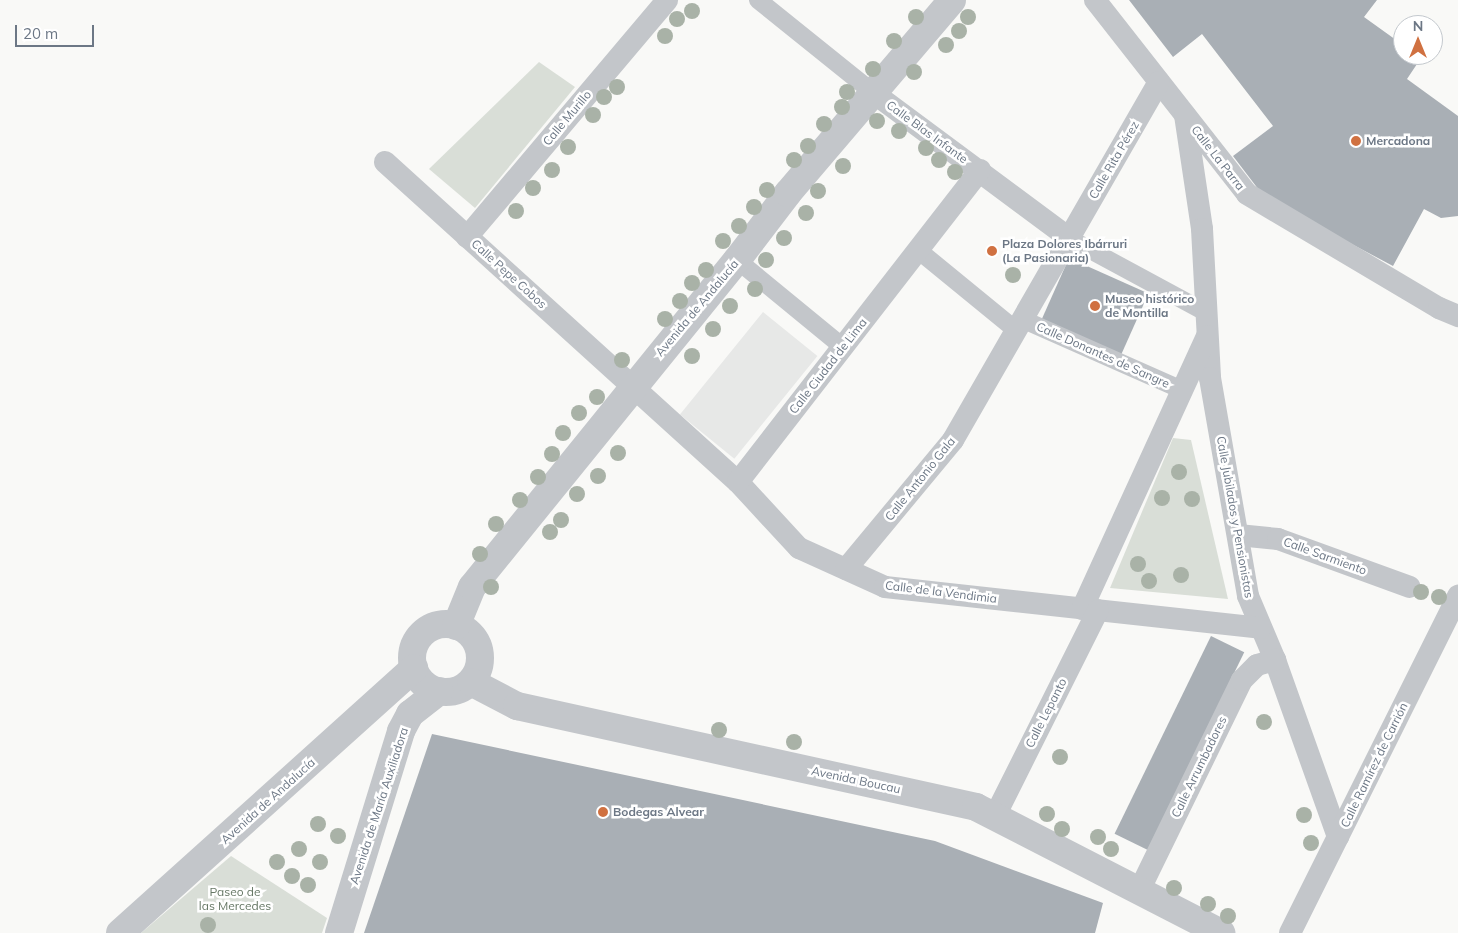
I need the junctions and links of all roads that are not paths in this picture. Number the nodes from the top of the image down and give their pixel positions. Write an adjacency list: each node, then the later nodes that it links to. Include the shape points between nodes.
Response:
1 (667, 0): 10 (street, Calle Murillo)
2 (758, 0): 6 (street)
3 (952, 0): 6 (street, Avenida de Andalucía)
4 (1095, 0): 5 (street, Calle La Parra)
5 (1159, 82): 7 (street, Calle La Parra); 11 (street, Calle Rita Pérez)
6 (875, 94): 9 (street, Calle Blas Infante); 13 (street, Avenida de Andalucía, via 788,193)
7 (1184, 115): 14 (street, Calle La Parra, via 1247,194 1439,308); 15 (street, Calle Jubilados y Pensionistas, via 1202,229)
8 (385, 162): 10 (street, Calle Pepe Cobos)
9 (980, 170): 11 (street); 12 (street)
10 (467, 236): 18 (street, Calle Pepe Cobos)
11 (1070, 239): 15 (street); 16 (street)
12 (918, 250): 16 (street); 17 (street, Calle Ciudad de Lima)
13 (737, 260): 17 (street); 18 (street, Avenida de Andalucía)
14 (1458, 316)
15 (1208, 323): 19 (street, Calle Jubilados y Pensionistas); 21 (street, Calle Jubilados y Pensionistas, via 1210,378)
16 (1020, 325): 19 (street, Calle Donantes de Sangre); 22 (street, Calle Antonio Gala, via 953,440)
17 (843, 347): 20 (street, Calle Ciudad de Lima)
18 (634, 386): 20 (street, Calle de la Vendimia); 26 (street, Avenida de Andalucía, via 472,587)
19 (1182, 390): 25 (street, Calle Jubilados y Pensionistas)
20 (738, 482): 22 (street, Calle de la Vendimia, via 799,548)
21 (1238, 535): 23 (street, Calle Sarmiento, via 1278,540); 27 (street, Calle Jubilados y Pensionistas, via 1248,596)
22 (846, 570): 25 (street, Calle de la Vendimia, via 885,587)
23 (1410, 587)
24 (1458, 596): 33 (street, Calle Ramírez de Carrión)
25 (1090, 610): 27 (street, Calle de la Vendimia); 32 (street, Calle Lepanto)
26 (456, 626): 29 (street, via 442,624 428,629 418,639 412,653); 30 (street, via 469,632 481,656 479,670)
27 (1261, 628): 28 (street, Calle Jubilados y Pensionistas)
28 (1275, 660): 33 (street, Calle Jubilados y Pensionistas); 34 (street, Calle Arrumbadores, via 1257,666 1242,680)
29 (414, 668): 31 (street, via 419,678); 35 (street, Avenida de Andalucía)
30 (471, 682): 31 (street, via 456,691); 32 (street, Avenida Boucau, via 517,706 976,807)
31 (439, 691): 36 (street, Avenida de María Auxiliadora, via 410,714 401,731)
32 (995, 816): 34 (street, Avenida Boucau)
33 (1338, 837): 38 (street, Calle Ramírez de Carrión)
34 (1139, 891): 37 (street, Avenida Boucau)
35 (120, 933)
36 (339, 933)
37 (1221, 933)
38 (1290, 933)

